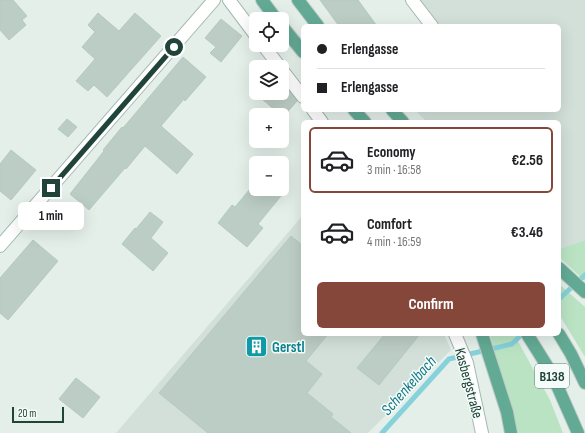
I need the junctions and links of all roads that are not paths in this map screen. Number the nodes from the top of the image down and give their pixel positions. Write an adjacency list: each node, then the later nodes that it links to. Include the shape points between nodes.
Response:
1 (214, 0): 20 (street)
2 (229, 0): 9 (street)
3 (262, 0): 6 (main road)
4 (298, 0): 7 (main road)
5 (412, 0): 8 (street)
6 (271, 12)
7 (316, 24)
8 (430, 24)
9 (249, 27)
10 (289, 35): 11 (main road)
11 (301, 50)
12 (268, 52): 13 (street)
13 (275, 60)
14 (289, 79): 15 (street)
15 (301, 94)
16 (356, 112): 18 (main road)
17 (394, 112): 19 (main road)
18 (363, 120)
19 (401, 120)
20 (0, 246)
21 (561, 270): 22 (main road)
22 (585, 292)
23 (456, 336): 28 (street, Kasbergstraße, via 467,363)
24 (483, 336): 29 (main road, via 507,412)
25 (528, 336): 30 (main road, B138, via 552,374)
26 (559, 336): 27 (main road, B138)
27 (585, 383)
28 (482, 433)
29 (511, 433)
30 (578, 433)

